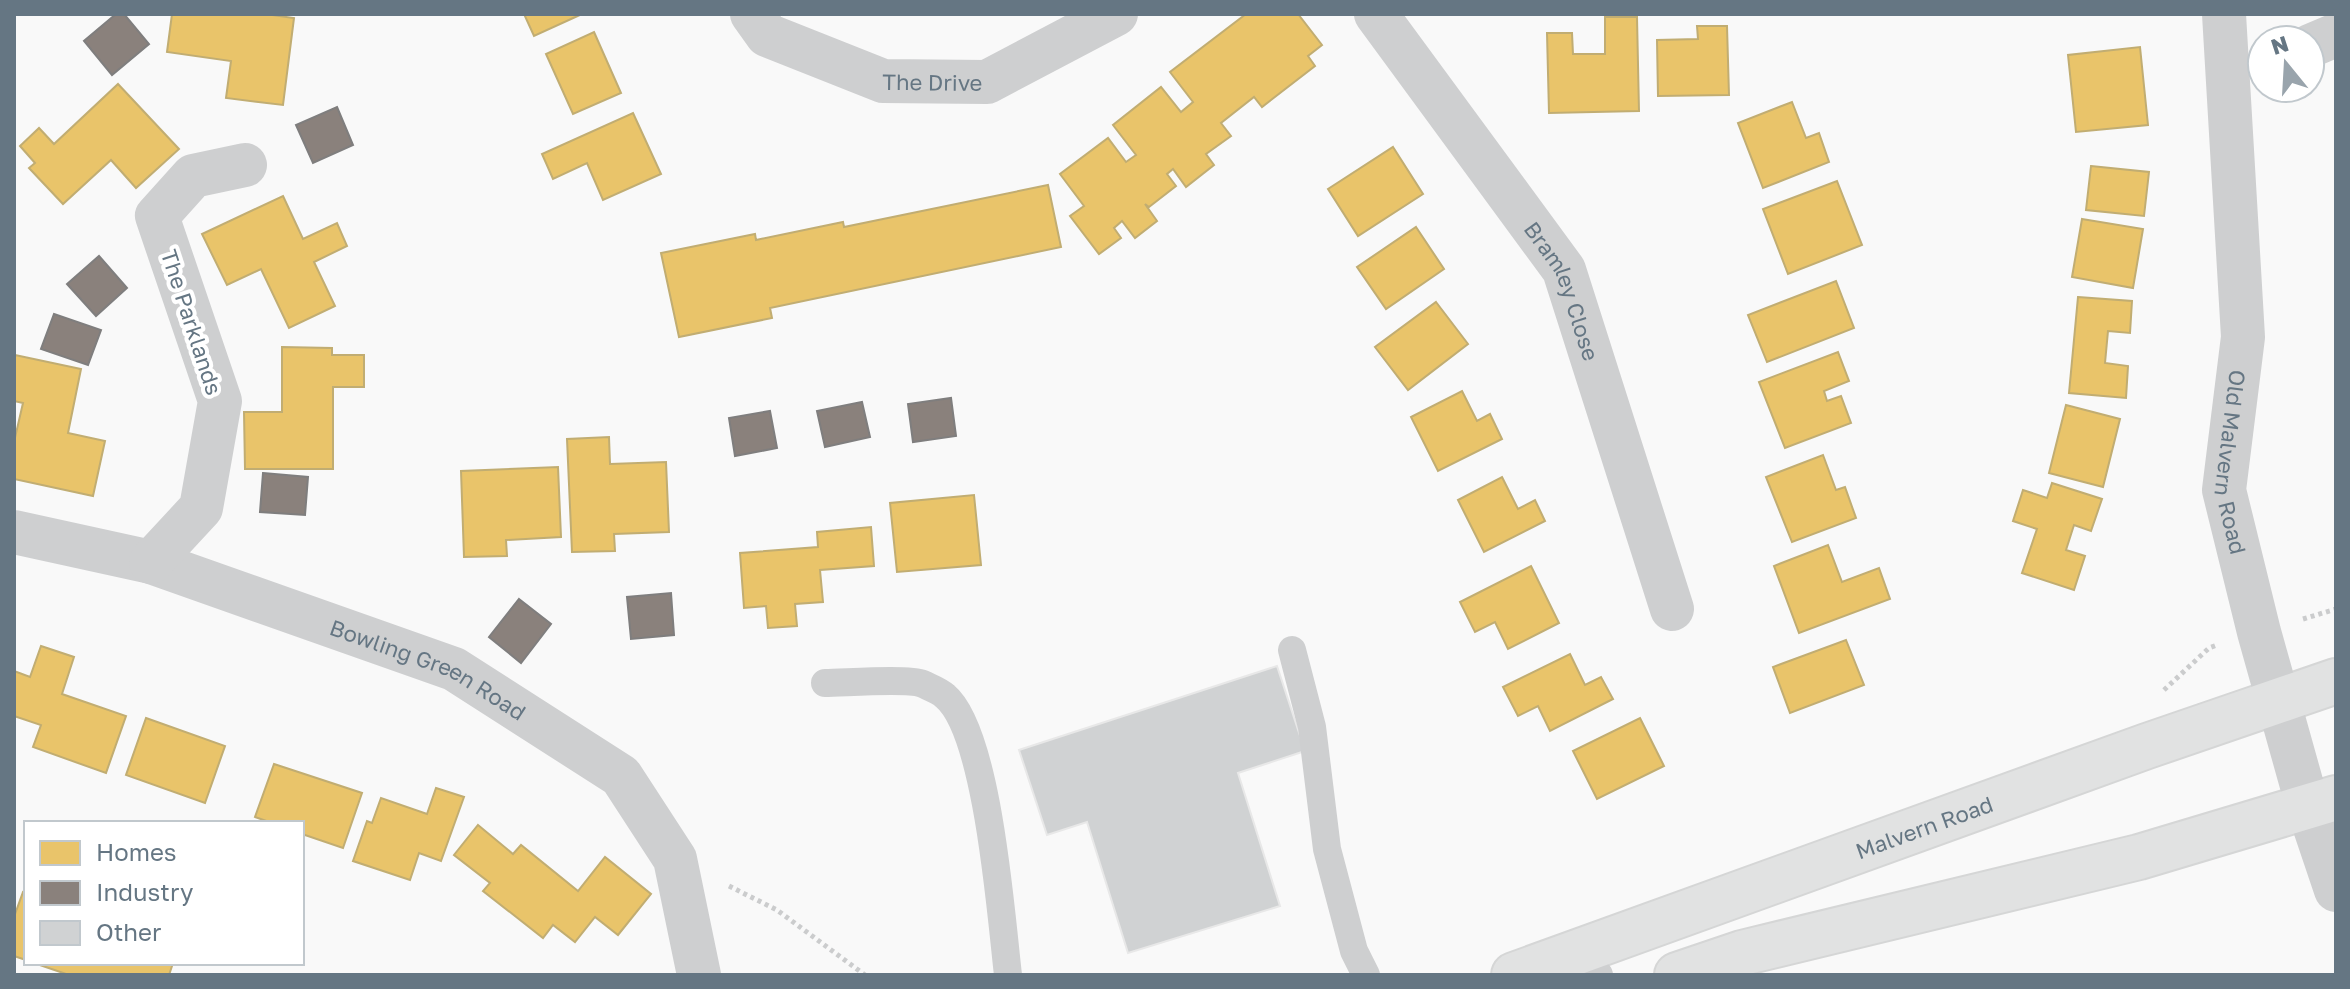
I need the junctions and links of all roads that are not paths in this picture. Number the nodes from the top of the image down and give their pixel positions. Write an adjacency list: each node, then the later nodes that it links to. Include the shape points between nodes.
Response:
1 (752, 14): 2 (street, The Drive, via 767,35 883,81 987,82)
2 (1116, 14)
3 (1376, 14): 9 (street, Bramley Close, via 1564,270)
4 (2224, 14): 5 (street, Old Malvern Road)
5 (2246, 72): 13 (street, Old Malvern Road, via 2243,337 2224,490)
6 (245, 165): 8 (street, The Parklands, via 193,176 157,216 220,401 201,508)
7 (14, 532): 8 (street, Bowling Green Road)
8 (151, 562): 17 (street, Bowling Green Road, via 454,669 621,776 675,859)
9 (1672, 609)
10 (1292, 650): 19 (lane, via 1312,727 1327,849 1354,951)
11 (2336, 681): 13 (highway, Malvern Road)
12 (825, 683): 18 (lane, via 920,683 946,696 958,715 970,740 990,826)
13 (2279, 699): 14 (street, Old Malvern Road); 16 (highway, Malvern Road)
14 (2322, 802): 15 (street, Old Malvern Road); 22 (highway, via 2139,857 1742,953)
15 (2336, 890)
16 (1558, 960): 20 (highway, Malvern Road); 21 (lane)
17 (699, 975)
18 (1008, 975)
19 (1366, 975)
20 (1514, 975)
21 (1599, 975)
22 (1677, 975)

